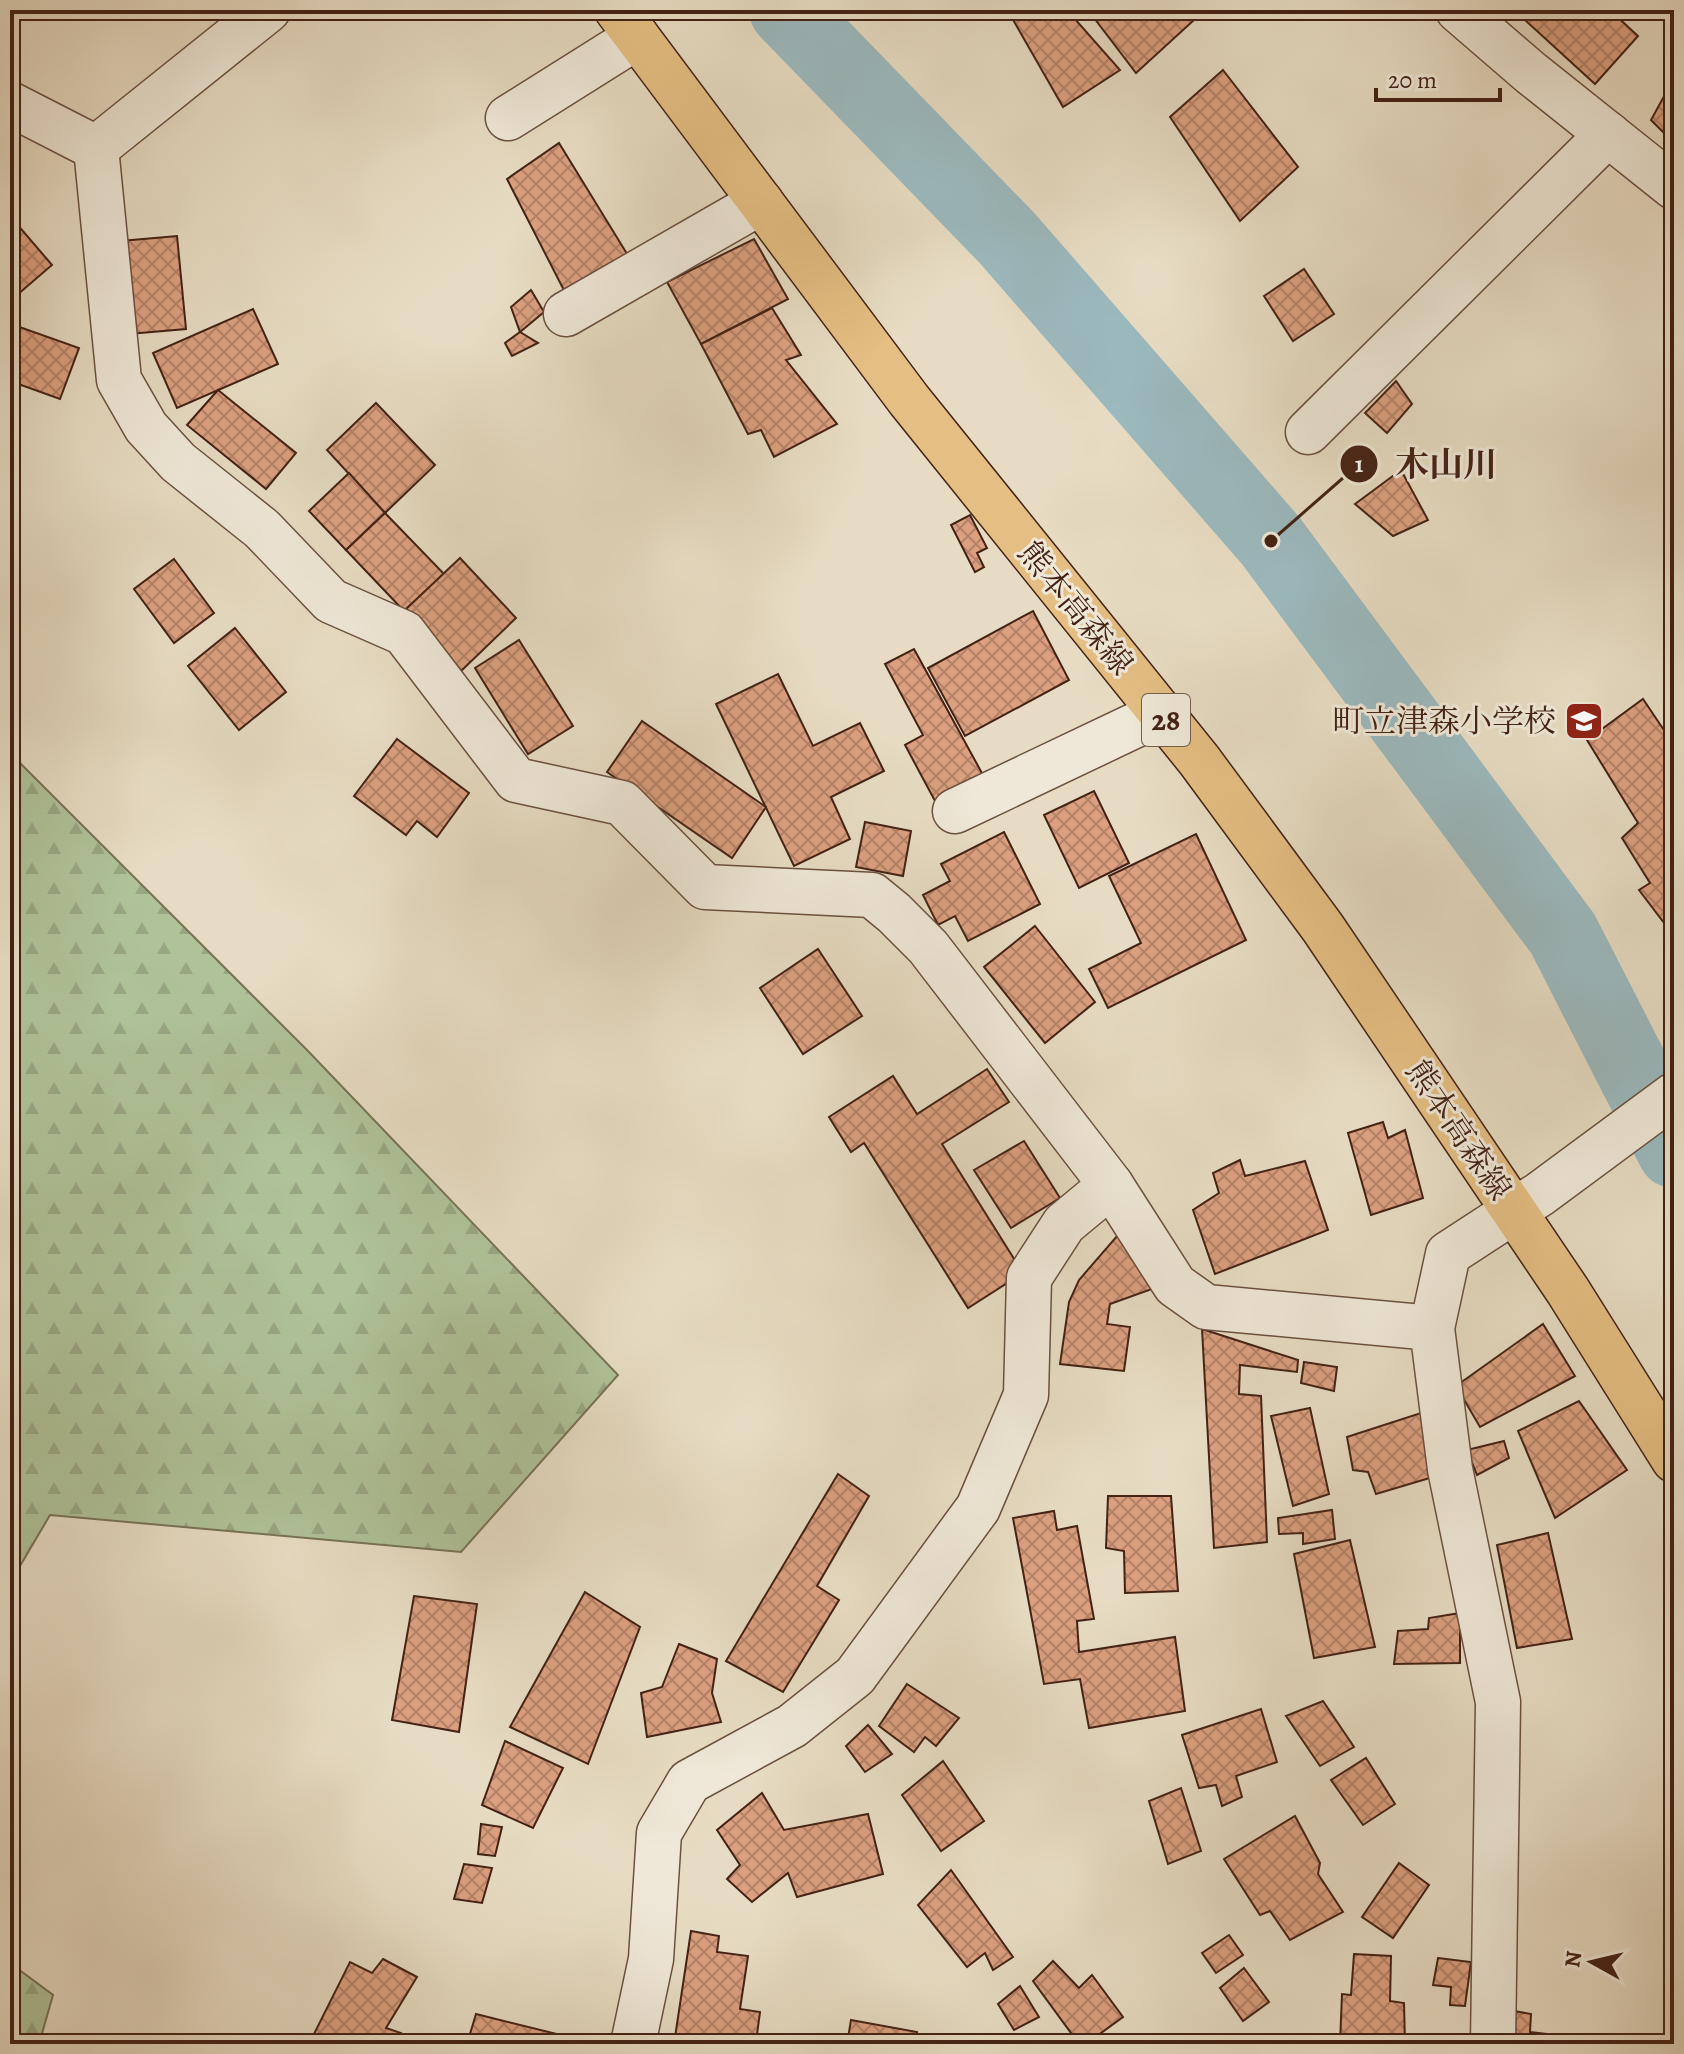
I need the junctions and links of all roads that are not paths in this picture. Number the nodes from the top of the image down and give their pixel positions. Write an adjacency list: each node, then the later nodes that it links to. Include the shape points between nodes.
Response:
1 (268, 10): 7 (street)
2 (1458, 10): 6 (street)
3 (627, 23): 5 (street); 9 (main road, 熊本高森線 / 28)
4 (10, 104): 7 (street)
5 (508, 118)
6 (1608, 134): 8 (street); 11 (street)
7 (96, 148): 15 (street, via 119,380 146,427 178,462 262,529 331,601 404,633 516,780 622,803 705,887 872,895 928,947)
8 (1674, 187)
9 (761, 202): 10 (street); 12 (main road, 熊本高森線 / 28, via 909,400)
10 (566, 314)
11 (1308, 432)
12 (1161, 713): 13 (street); 16 (main road, 熊本高森線 / 28)
13 (955, 811)
14 (1674, 1095): 16 (street)
15 (1111, 1185): 17 (street, via 1175,1285 1206,1307); 19 (street, via 1064,1224 1029,1278 1026,1395 978,1508 855,1676 792,1726 689,1782 659,1833 651,1959)
16 (1527, 1202): 17 (street, via 1448,1254); 18 (main road, 熊本高森線 / 28, via 1568,1291)
17 (1432, 1328): 20 (street, via 1450,1469 1498,1702)
18 (1674, 1460)
19 (633, 2044)
20 (1493, 2044)

